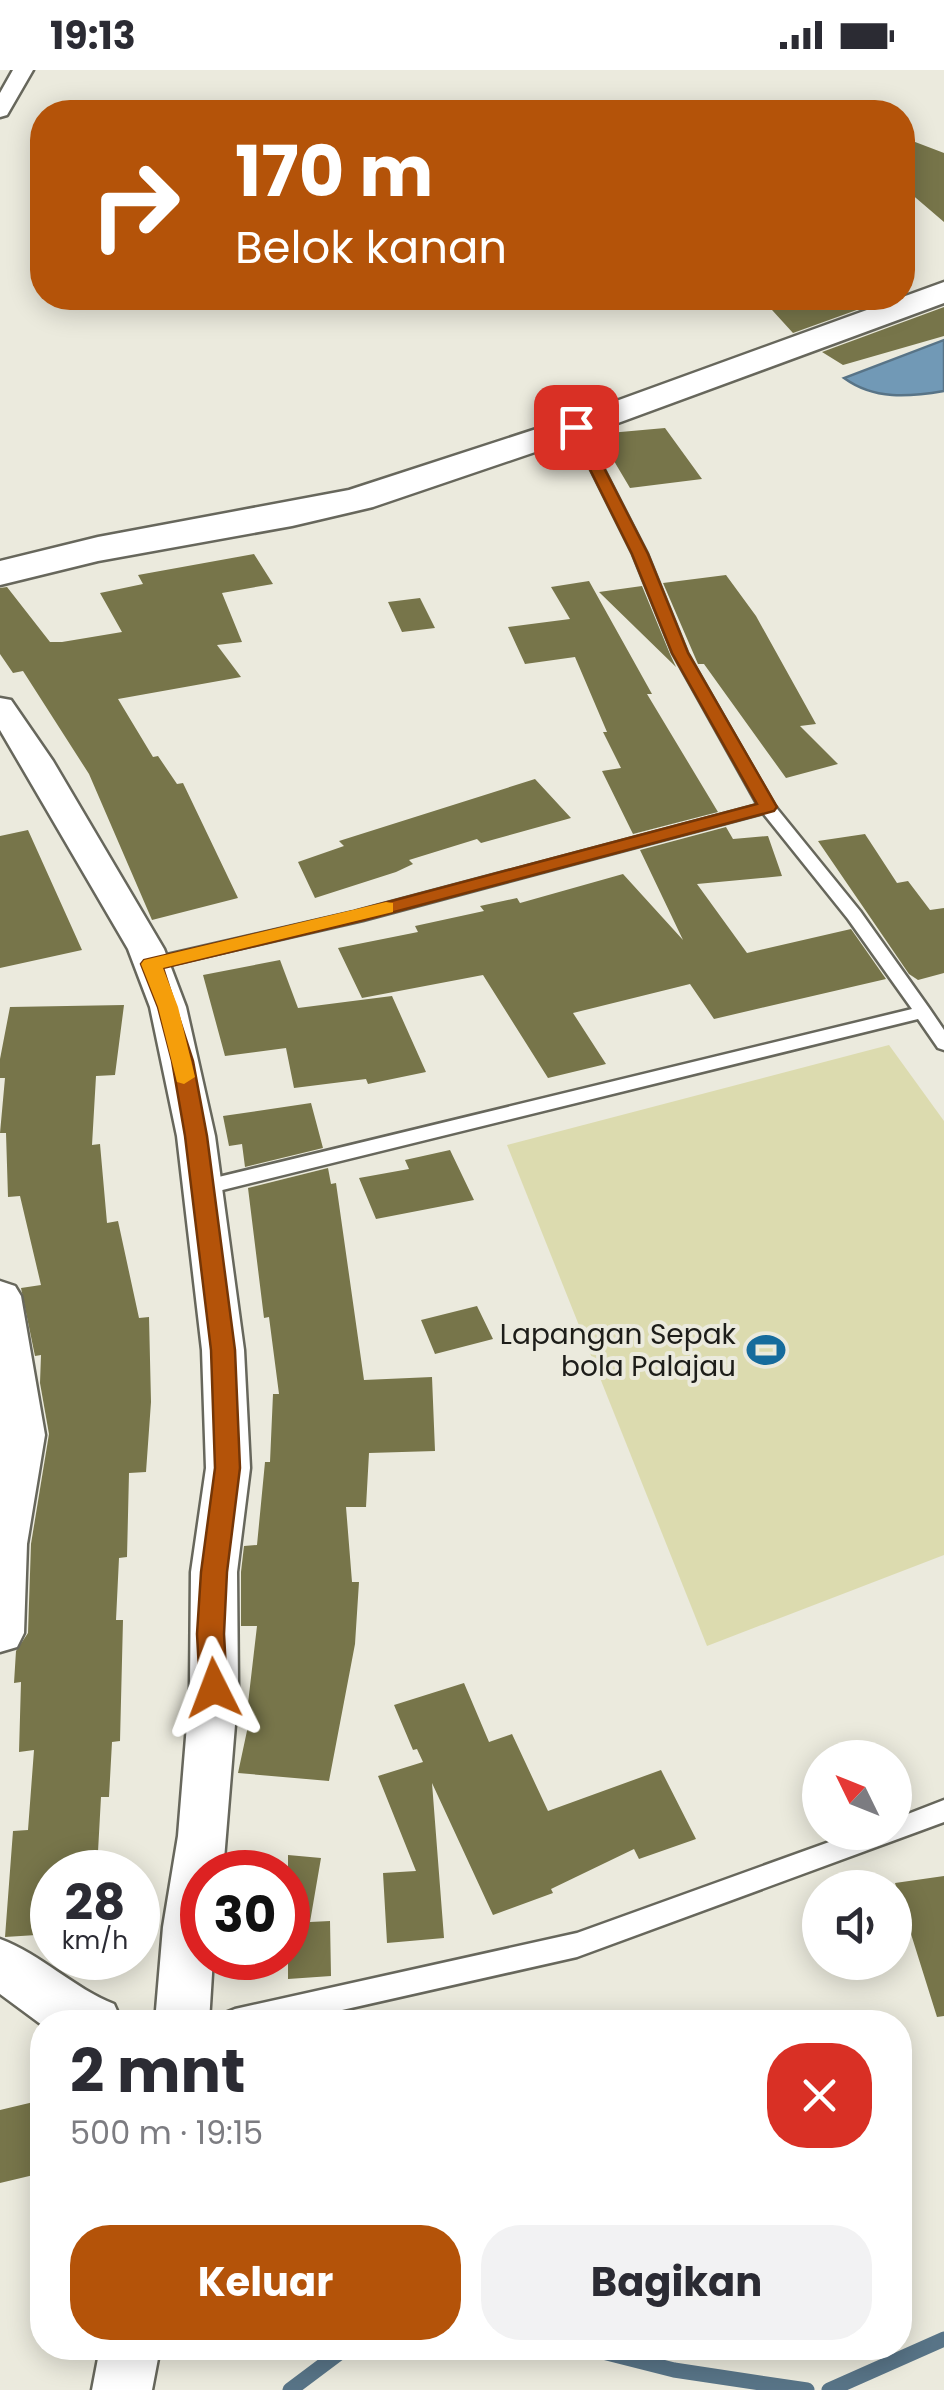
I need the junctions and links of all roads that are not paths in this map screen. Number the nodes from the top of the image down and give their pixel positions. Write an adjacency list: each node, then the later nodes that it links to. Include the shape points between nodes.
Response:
1 (23, 70): 2 (street)
2 (0, 111)
3 (944, 292): 4 (main road)
4 (915, 303)
5 (895, 310): 6 (main road)
6 (576, 427): 7 (main road, via 343,503); 9 (lane, via 640,554 680,653)
7 (0, 573)
8 (0, 707): 10 (street)
9 (768, 807): 10 (lane); 11 (lane)
10 (152, 964): 13 (street, via 182,1061)
11 (924, 1012): 12 (lane); 13 (lane)
12 (944, 1044)
13 (202, 1188): 21 (street, via 223,1350 228,1468 214,1572 214,1688)
14 (0, 1296): 15 (street, via 24,1436 4,1544)
15 (0, 1633)
16 (944, 1811): 17 (lane)
17 (912, 1824)
18 (843, 1850): 22 (lane, via 577,1945)
19 (0, 1962): 20 (street)
20 (65, 2010)
21 (183, 2010)
22 (288, 2010)

